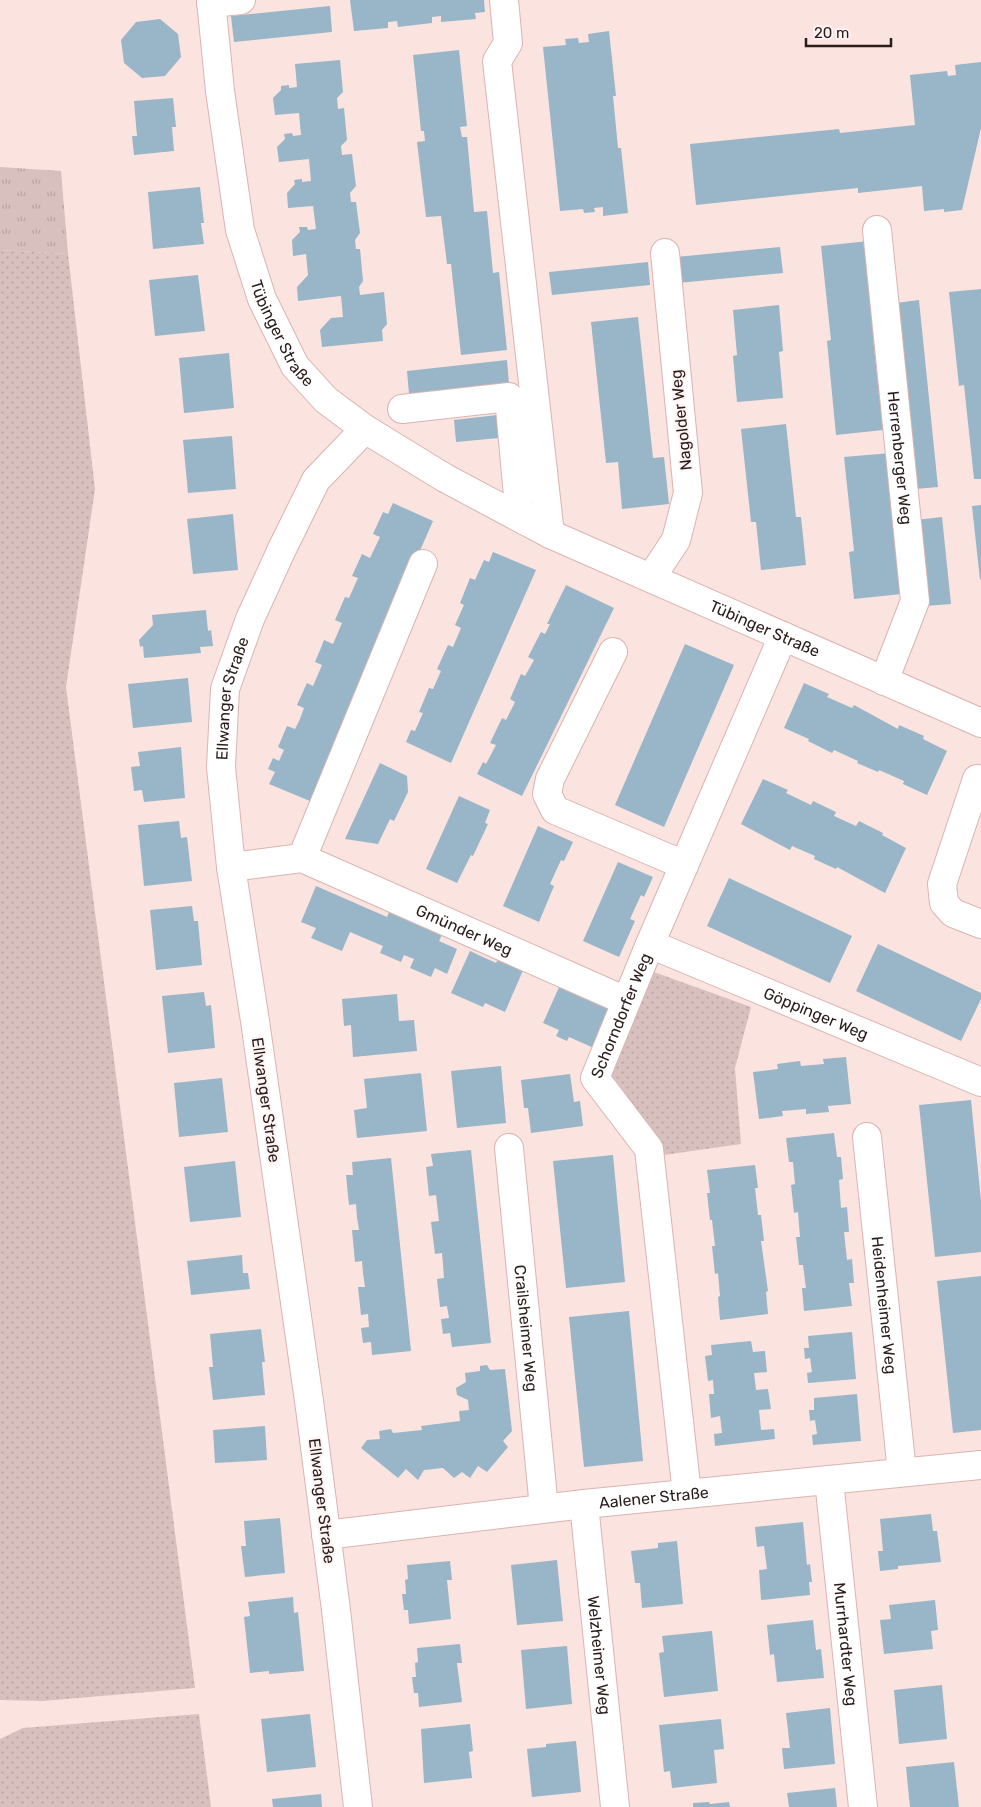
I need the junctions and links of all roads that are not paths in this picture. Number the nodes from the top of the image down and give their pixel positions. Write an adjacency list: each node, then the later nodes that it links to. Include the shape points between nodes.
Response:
1 (241, 0): 3 (street)
2 (504, 0): 9 (street, via 508,43 497,61)
3 (211, 2): 7 (street, Tübinger Straße, via 240,230 262,299 294,366 326,400)
4 (877, 230): 14 (street, Herrenberger Weg, via 915,601)
5 (665, 253): 11 (street, Nagolder Weg, via 688,493 676,540)
6 (402, 409): 8 (street, via 509,397)
7 (365, 429): 8 (street, Tübinger Straße, via 445,478); 19 (street, Ellwanger Straße, via 316,480 250,619 225,689 222,766)
8 (520, 518): 9 (street, Tübinger Straße)
9 (550, 534): 11 (street, Tübinger Straße)
10 (424, 564): 17 (street)
11 (651, 578): 12 (street, Tübinger Straße)
12 (783, 636): 14 (street, Tübinger Straße); 18 (street, Schorndorfer Weg)
13 (613, 652): 18 (street, via 550,780 547,794 556,810)
14 (884, 681): 15 (street, Tübinger Straße)
15 (981, 723)
16 (976, 779): 20 (street, via 942,884 944,903 953,913)
17 (302, 858): 19 (street); 22 (street, Gmünder Weg)
18 (684, 865): 21 (street, Schorndorfer Weg)
19 (231, 867): 32 (street, Ellwanger Straße)
20 (981, 924)
21 (650, 944): 22 (street, Schorndorfer Weg); 23 (street, Göppinger Weg)
22 (626, 1001): 29 (street, Schorndorfer Weg, via 595,1078 650,1149)
23 (981, 1082)
24 (867, 1137): 27 (street, Heidenheimer Weg)
25 (509, 1148): 31 (street, Crailsheimer Weg)
26 (981, 1465): 27 (street, Aalener Straße)
27 (902, 1472): 28 (street, Aalener Straße)
28 (829, 1480): 29 (street, Aalener Straße); 35 (street, Murrhardter Weg)
29 (687, 1494): 30 (street, Aalener Straße)
30 (584, 1504): 31 (street, Aalener Straße); 34 (street, Welzheimer Weg)
31 (544, 1508): 32 (street, Aalener Straße)
32 (326, 1536): 33 (street, Ellwanger Straße)
33 (358, 1807)
34 (615, 1807)
35 (863, 1807)

